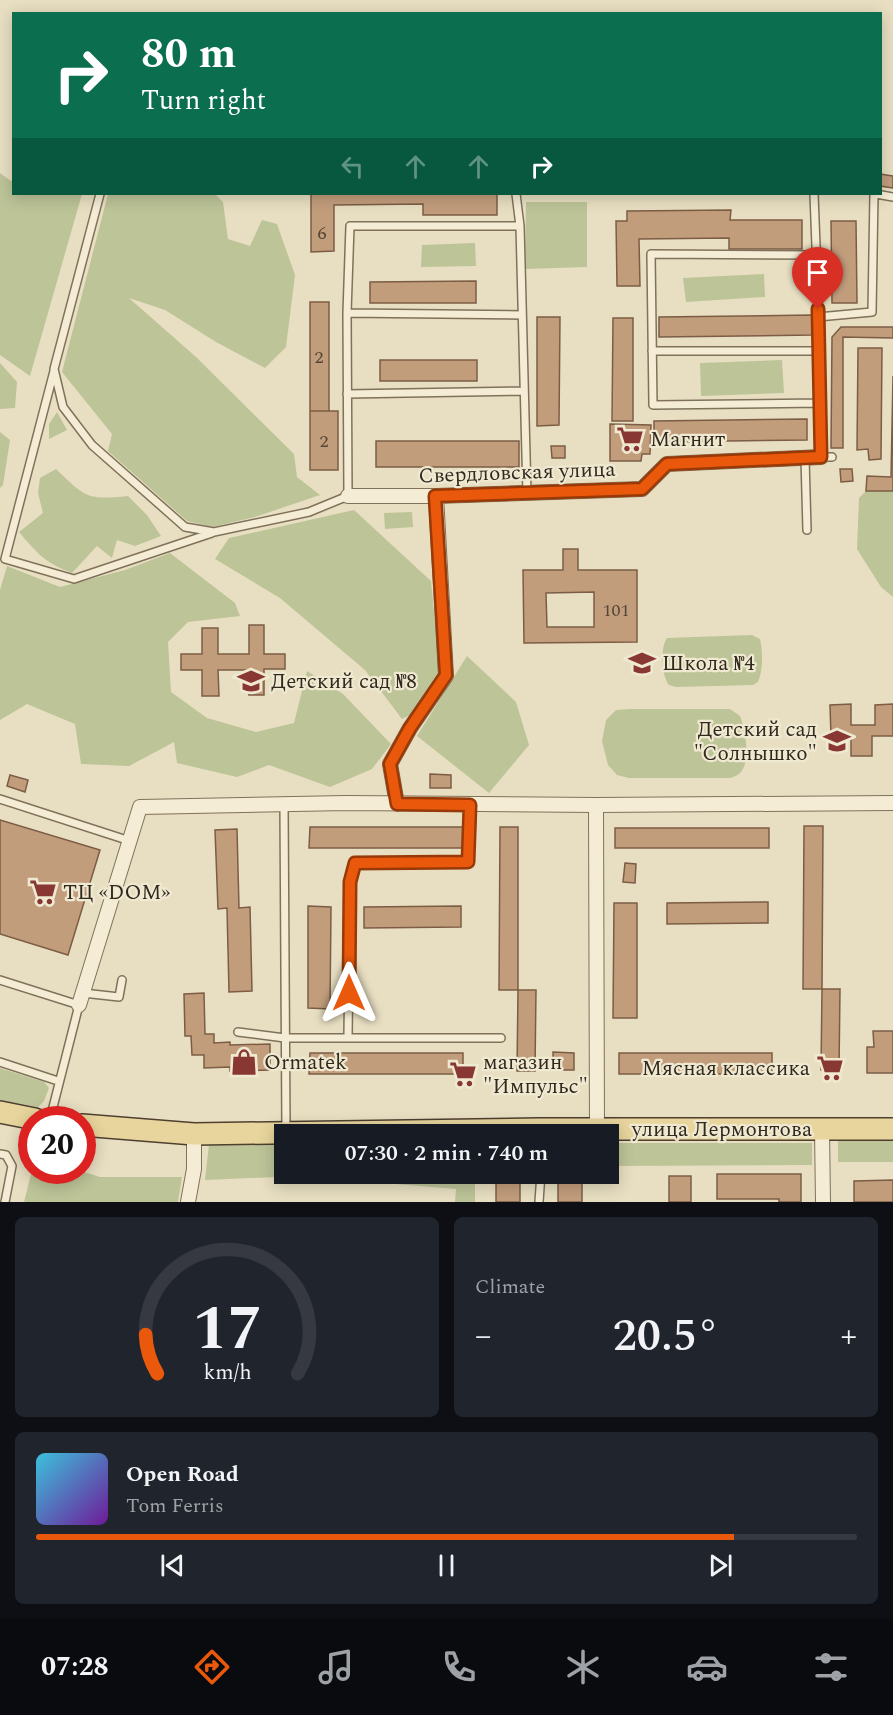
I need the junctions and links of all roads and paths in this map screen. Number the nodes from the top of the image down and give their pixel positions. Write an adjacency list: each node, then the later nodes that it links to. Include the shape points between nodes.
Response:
1 (100, 195): 12 (lane)
2 (516, 195): 5 (lane)
3 (814, 195): 6 (lane)
4 (875, 195): 9 (lane, via 872,312)
5 (520, 226): 7 (lane, via 350,226); 8 (lane)
6 (815, 255): 9 (lane); 10 (lane, via 651,254)
7 (347, 313): 8 (lane); 14 (lane)
8 (522, 315): 13 (lane)
9 (818, 317): 11 (lane)
10 (652, 351): 11 (lane); 15 (lane, via 653,405)
11 (820, 351): 15 (lane)
12 (54, 369): 22 (lane, via 63,407 92,445 184,527); 22 (lane, via 5,559 74,579)
13 (524, 391): 14 (lane); 18 (lane)
14 (347, 394): 19 (lane)
15 (821, 403): 16 (lane)
16 (827, 457): 17 (street, Свердловская улица)
17 (805, 458): 18 (street, Свердловская улица, via 667,464 642,489); 21 (lane)
18 (527, 493): 20 (street, Свердловская улица)
19 (348, 496): 20 (street, Свердловская улица); 22 (lane, via 309,512)
20 (435, 496): 25 (street, via 446,675 390,764)
21 (807, 530)
22 (214, 532)
23 (0, 799): 29 (lane)
24 (893, 803): 28 (street)
25 (397, 804): 26 (street); 27 (street)
26 (284, 805): 29 (street, via 140,807); 35 (lane)
27 (470, 805): 28 (street); 34 (lane, via 468,862 355,863 350,882)
28 (596, 806): 43 (street)
29 (129, 841): 32 (street)
30 (0, 980): 32 (lane)
31 (122, 980): 32 (lane, via 119,997)
32 (81, 999): 38 (lane)
33 (238, 1032): 35 (lane)
34 (348, 1037): 35 (lane); 36 (lane)
35 (285, 1038): 42 (lane)
36 (501, 1038)
37 (0, 1062): 38 (lane)
38 (58, 1081): 39 (lane)
39 (53, 1106)
40 (0, 1112): 41 (main road)
41 (18, 1116)
42 (286, 1124)
43 (597, 1124)
44 (96, 1126): 49 (main road, улица Лермонтова)
45 (822, 1129): 46 (main road, улица Лермонтова); 47 (main road, улица Лермонтова); 55 (street)
46 (893, 1129)
47 (619, 1130)
48 (274, 1132): 49 (main road, улица Лермонтова)
49 (194, 1134): 53 (street, via 194,1169)
50 (0, 1154): 52 (lane, via 6,1155 12,1166)
51 (540, 1184): 54 (lane)
52 (5, 1202)
53 (188, 1202)
54 (539, 1202)
55 (823, 1202)

